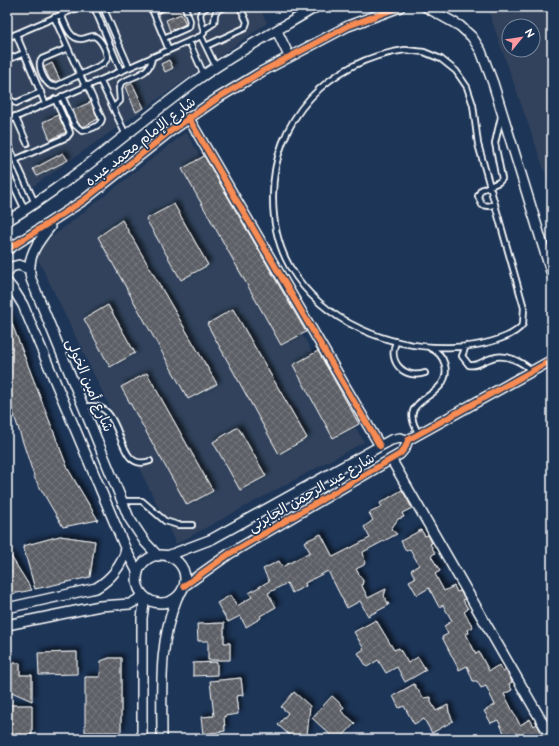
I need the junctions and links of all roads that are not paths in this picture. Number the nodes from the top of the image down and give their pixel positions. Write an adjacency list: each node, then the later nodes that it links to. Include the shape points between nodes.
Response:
1 (79, 7): 13 (lane)
2 (94, 7): 31 (lane)
3 (103, 7): 29 (lane)
4 (164, 7): 12 (lane)
5 (185, 7): 20 (lane, via 190,20 189,26)
6 (207, 7): 15 (lane, via 200,15)
7 (225, 7): 15 (lane, via 215,12 214,23)
8 (240, 7): 22 (lane, via 247,22 245,28)
9 (316, 7): 16 (street, شارع الإمام محمد عبده)
10 (400, 7): 26 (street, شارع الإمام محمد عبده, via 348,26)
11 (426, 7): 42 (street, via 460,26 472,37 488,67)
12 (152, 10): 20 (lane)
13 (61, 14): 14 (lane); 32 (lane, via 71,35 80,39 97,37 107,54 103,64)
14 (54, 18): 17 (lane); 23 (lane)
15 (205, 29): 18 (lane)
16 (277, 31): 26 (street); 30 (street, شارع الإمام محمد عبده)
17 (16, 34): 19 (lane); 25 (lane)
18 (201, 36): 21 (lane); 22 (lane)
19 (7, 38)
20 (164, 38): 24 (lane)
21 (189, 41): 24 (lane); 33 (lane)
22 (206, 46): 30 (lane)
23 (68, 48): 32 (lane); 32 (lane, via 42,59 40,67 52,87)
24 (169, 50): 27 (lane)
25 (24, 53): 28 (lane); 37 (lane)
26 (289, 56): 44 (street, شارع الإمام محمد عبده)
27 (152, 57): 29 (lane); 41 (lane, via 145,72 121,83 120,101)
28 (7, 60)
29 (129, 67): 31 (lane)
30 (216, 67): 33 (street, شارع الإمام محمد عبده)
31 (121, 71): 34 (lane)
32 (80, 75): 35 (lane)
33 (204, 75): 46 (street, شارع الإمام محمد عبده)
34 (100, 80): 35 (lane); 41 (lane)
35 (86, 86): 38 (lane); 38 (lane, via 102,119 100,124 87,130 82,131 76,127)
36 (7, 92): 37 (lane, via 10,100 16,103)
37 (41, 92): 40 (lane)
38 (62, 96): 39 (lane)
39 (55, 99): 40 (lane); 49 (lane, via 70,130 69,135)
40 (45, 103): 43 (lane)
41 (113, 108): 46 (lane)
42 (502, 114): 51 (lane, via 496,143 502,177 499,182); 60 (street)
43 (15, 116): 45 (lane); 48 (lane)
44 (188, 117): 55 (street, شارع الإمام محمد عبده, via 106,184); 71 (street)
45 (7, 121)
46 (126, 135): 52 (street, شارع الإمام محمد عبده)
47 (7, 142): 49 (lane)
48 (27, 143)
49 (15, 160): 52 (lane)
50 (7, 171): 54 (lane)
51 (490, 186): 53 (lane); 53 (lane, via 481,190 479,199 486,206); 62 (lane, via 467,87 453,68 433,55 405,50 379,55 354,64 321,87 295,118 279,153 273,185 274,217 284,255 304,288 323,306 357,327)
52 (35, 203): 54 (street, شارع الإمام محمد عبده)
53 (495, 204): 63 (lane, via 523,303 525,319 520,328 512,334)
54 (25, 210): 56 (street, شارع الإمام محمد عبده)
55 (54, 220): 57 (street, شارع الإمام محمد عبده); 58 (street, شارع أمين الخولى, via 34,248)
56 (7, 221)
57 (7, 250)
58 (29, 269): 59 (street, via 19,265); 68 (street, شارع أمين الخولى, via 32,283)
59 (7, 273)
60 (552, 275)
61 (7, 282): 76 (street, via 23,305)
62 (396, 342): 64 (lane); 67 (lane, via 394,356 400,368 412,375)
63 (466, 346): 64 (lane); 66 (lane, via 462,356 469,365 501,357 518,361)
64 (429, 347): 69 (lane, via 441,356 446,370 441,385 416,406 413,422)
65 (552, 360): 66 (street, شارع عبد الرحمن الجابرتى)
66 (532, 371): 69 (street, شارع عبد الرحمن الجابرتى)
67 (425, 373)
68 (84, 407): 73 (lane, via 93,405 105,410 111,417 130,458 138,462); 74 (street, شارع أمين الخولى)
69 (419, 434): 70 (street, شارع عبد الرحمن الجابرتى)
70 (408, 440): 71 (street, شارع عبد الرحمن الجابرتى, via 396,438); 72 (street, شارع عبد الرحمن الجابرتى, via 403,451)
71 (380, 446): 77 (street, شارع عبد الرحمن الجابرتى, via 223,533)
72 (391, 459): 79 (street, شارع عبد الرحمن الجابرتى, via 229,554); 86 (street)
73 (150, 461)
74 (123, 501): 75 (lane, via 142,501 165,521 178,525); 77 (street, شارع أمين الخولى, via 139,534)
75 (192, 525)
76 (126, 550): 78 (street); 82 (street, via 117,570 96,588)
77 (163, 556): 78 (street, via 146,561); 79 (street, via 181,566 185,576)
78 (138, 573): 80 (street, via 139,587)
79 (184, 586): 81 (street)
80 (145, 596): 81 (street, via 155,603); 83 (street, via 130,604 100,606); 84 (street, via 142,618)
81 (177, 598): 85 (street, via 167,623 162,650)
82 (7, 608)
83 (7, 625)
84 (142, 739)
85 (162, 739)
86 (552, 739)

